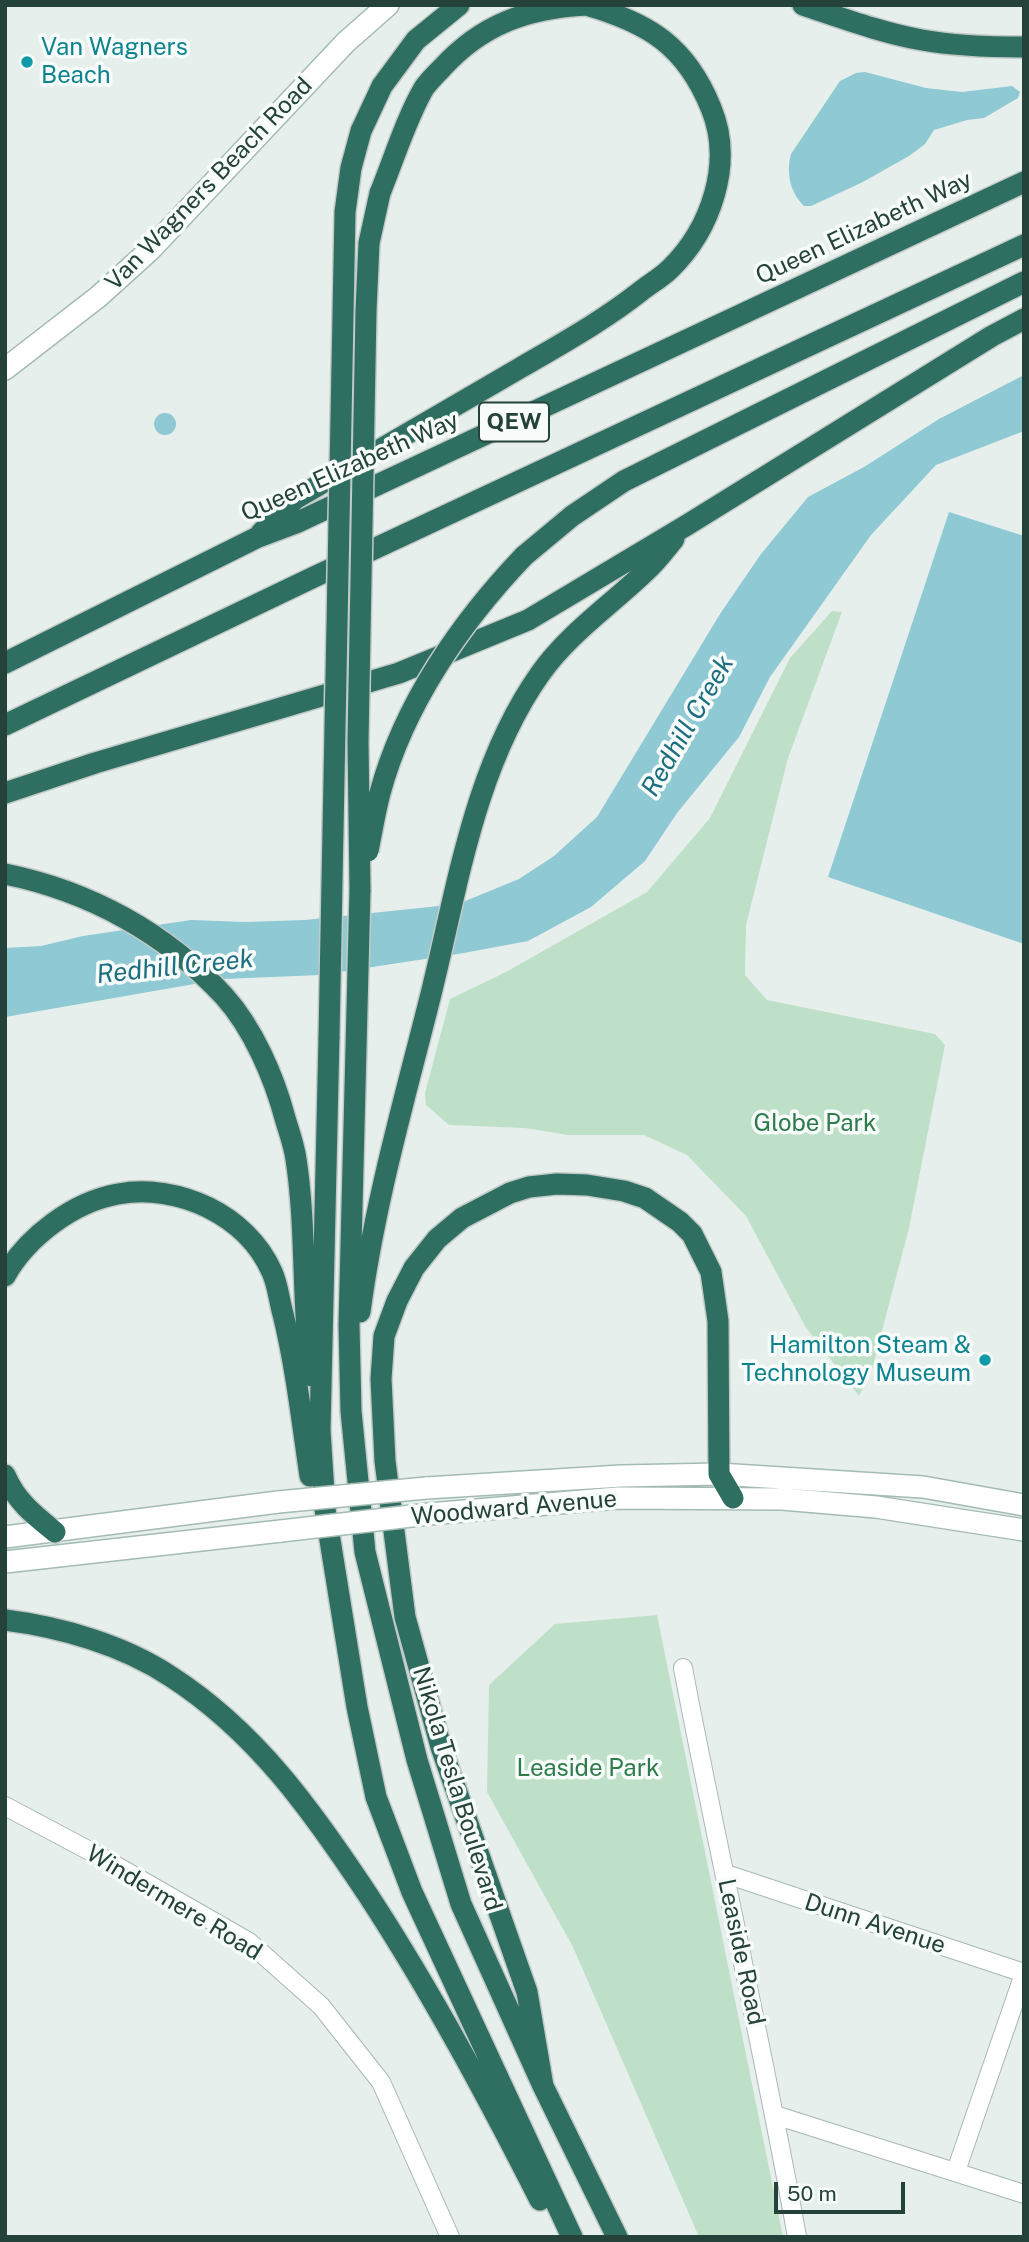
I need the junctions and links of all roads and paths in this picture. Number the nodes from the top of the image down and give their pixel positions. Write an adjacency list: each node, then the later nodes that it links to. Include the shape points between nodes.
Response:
1 (388, 5): 10 (main road, Van Wagners Beach Road, via 346,42 150,250)
2 (459, 5): 20 (highway, bridge, via 416,40 382,86 361,131 345,212)
3 (586, 5): 12 (highway, via 643,25 672,47 701,82 720,144 716,190 696,237 670,269 589,328 295,499); 17 (highway, bridge, via 552,7 517,17 486,30 455,54 425,86 380,193 369,243 366,311 358,741)
4 (803, 5): 5 (highway, via 922,40)
5 (1024, 47)
6 (1024, 183): 12 (highway, Queen Elizabeth Way / QEW, via 309,518)
7 (1024, 245): 14 (highway, QEW)
8 (1024, 282): 17 (highway, bridge, via 624,481 524,556 490,591 454,642 404,728 380,791)
9 (1024, 319): 11 (highway)
10 (5, 369)
11 (687, 525): 15 (highway, via 528,620 399,673); 19 (highway, via 541,673 510,723 482,795 385,1172 361,1310)
12 (256, 538): 13 (highway, Queen Elizabeth Way / QEW)
13 (5, 663)
14 (5, 725)
15 (5, 793)
16 (5, 874): 20 (highway, via 81,895 123,916 173,950 225,997 266,1061 296,1156 307,1344)
17 (360, 890): 19 (highway)
18 (5, 1276): 31 (highway, via 22,1251 56,1221 117,1194 156,1191 201,1204 234,1222 256,1247 272,1273 290,1346 330,1607)
19 (351, 1411): 35 (highway, Nikola Tesla Boulevard, via 366,1552 417,1760 461,1904)
20 (320, 1430): 31 (highway, via 325,1509)
21 (719, 1474): 23 (highway); 24 (main road, Woodward Avenue, via 923,1487); 26 (main road, Woodward Avenue, bridge, via 426,1488 278,1502); 35 (highway, via 719,1321 711,1272 692,1234 663,1209 645,1198 609,1188 530,1187 462,1218 437,1238 414,1268 384,1336 381,1379 385,1461 405,1617 441,1747 527,1992)
22 (5, 1475): 26 (highway, via 13,1494)
23 (733, 1498): 25 (main road, Woodward Avenue, via 876,1507); 28 (main road, Woodward Avenue, bridge, via 618,1498 429,1514)
24 (1024, 1505)
25 (1024, 1530)
26 (55, 1532): 27 (main road, Woodward Avenue)
27 (5, 1537)
28 (5, 1562)
29 (5, 1620): 40 (highway, via 55,1629 153,1665 248,1738 318,1820 404,1951 484,2089)
30 (683, 1668): 33 (street, Leaside Road)
31 (357, 1707): 41 (highway, via 376,1797 412,1892)
32 (5, 1806): 39 (street, Windermere Road, via 249,1942 321,2006 381,2082)
33 (726, 1874): 34 (street, Dunn Avenue); 36 (street, Leaside Road)
34 (1024, 1973): 37 (street)
35 (543, 2086): 42 (highway, Nikola Tesla Boulevard)
36 (775, 2115): 37 (street); 43 (street, Leaside Road)
37 (956, 2171): 38 (street)
38 (1024, 2194)
39 (450, 2237)
40 (559, 2237)
41 (572, 2237)
42 (617, 2237)
43 (797, 2237)

